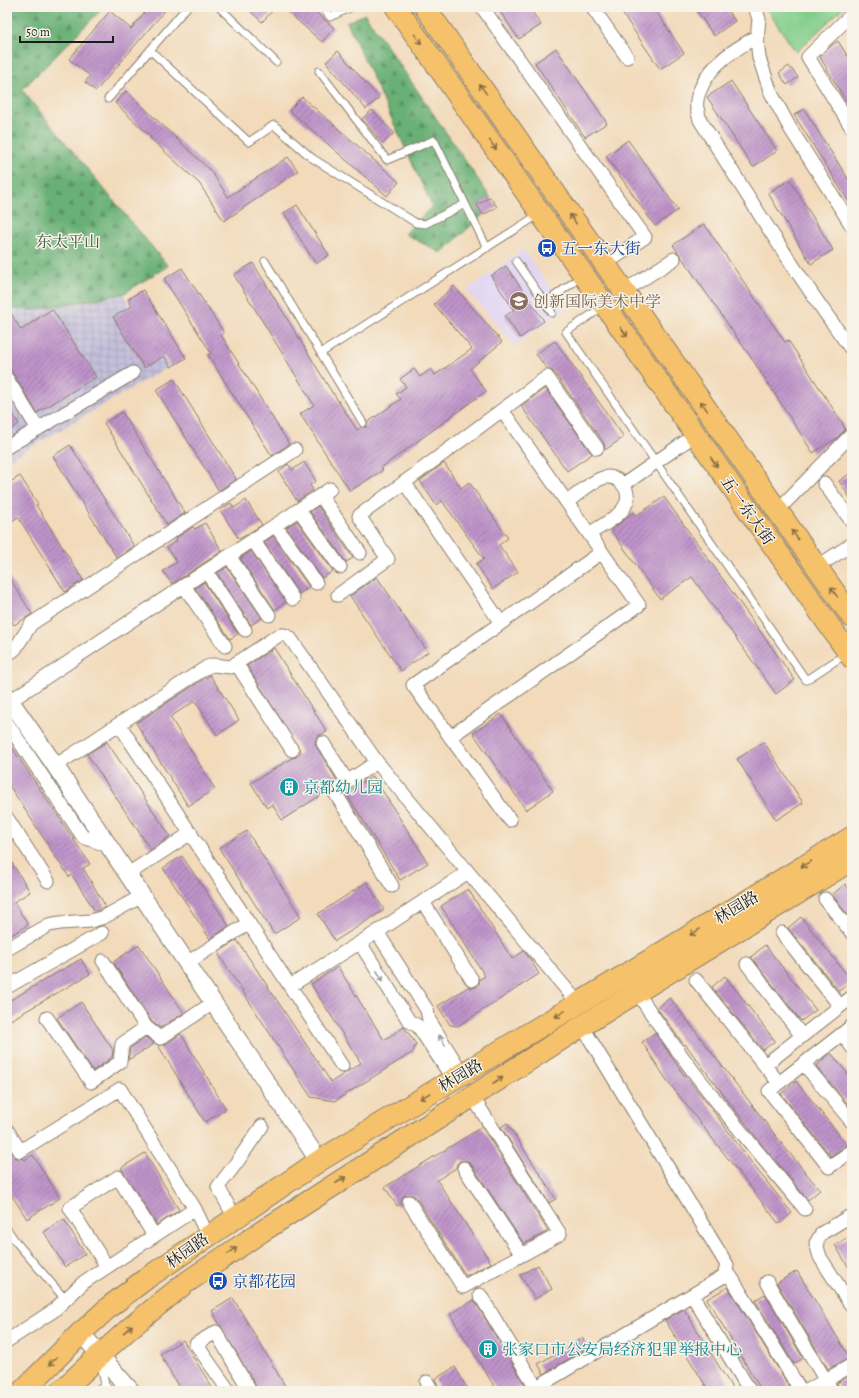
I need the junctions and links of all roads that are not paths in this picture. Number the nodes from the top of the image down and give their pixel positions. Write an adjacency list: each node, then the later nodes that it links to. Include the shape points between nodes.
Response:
1 (187, 7): 12 (lane)
2 (219, 7): 14 (lane)
3 (322, 7): 4 (lane, via 330,17)
4 (352, 7)
5 (396, 7): 19 (main road, 五一东大街, one-way to 19)
6 (425, 7): 25 (main road, 五一东大街, one-way to 6)
7 (482, 7): 25 (street, via 645,237)
8 (592, 7): 13 (street)
9 (755, 7): 11 (street, via 759,18)
10 (852, 14): 17 (street, via 808,57)
11 (758, 36): 20 (street, via 759,58 771,93); 31 (street, via 721,60 712,69 698,95 700,120 826,315)
12 (150, 50): 16 (lane); 18 (lane, via 249,142 274,125 312,158 416,223 425,224)
13 (627, 57)
14 (276, 62)
15 (319, 71): 18 (lane, via 387,160 434,140)
16 (108, 99)
17 (852, 128)
18 (465, 204): 21 (lane)
19 (540, 213): 21 (lane); 26 (main road, 五一东大街)
20 (852, 226)
21 (487, 248): 32 (lane)
22 (674, 259): 27 (street)
23 (265, 261): 32 (lane)
24 (516, 261): 28 (lane)
25 (605, 264): 27 (main road, 五一东大街)
26 (584, 275): 28 (lane); 29 (main road, 五一东大街)
27 (624, 291): 49 (main road, 五一东大街, one-way to 27)
28 (545, 302): 30 (lane)
29 (605, 306): 39 (main road, 五一东大街, one-way to 39); 43 (lane, via 566,332)
30 (552, 313)
31 (852, 350)
32 (320, 353): 36 (lane)
33 (133, 373): 37 (street)
34 (7, 378): 37 (street)
35 (502, 410): 41 (street, via 547,377); 44 (street); 47 (street)
36 (363, 423)
37 (38, 429): 40 (street)
38 (852, 434): 49 (street)
39 (696, 435): 43 (street); 71 (main road, 五一东大街, one-way to 71)
40 (7, 447)
41 (597, 448)
42 (295, 450): 70 (street, via 31,624 15,649)
43 (656, 462): 46 (street); 71 (lane, via 806,680)
44 (404, 482): 63 (street, via 359,516 388,559); 67 (street)
45 (824, 483): 50 (street)
46 (623, 485): 47 (street, via 618,480 606,477); 52 (street, via 628,496 625,508)
47 (567, 502): 52 (street)
48 (299, 510): 51 (street); 56 (street, via 325,492); 58 (street)
49 (778, 510): 59 (main road, 五一东大街, one-way to 49)
50 (852, 522)
51 (275, 525): 53 (street); 61 (street)
52 (589, 534): 55 (street)
53 (253, 540): 57 (street); 64 (street)
54 (852, 544): 59 (street)
55 (602, 552): 67 (street); 76 (street, via 639,605)
56 (360, 553)
57 (229, 556): 60 (street); 65 (street)
58 (340, 567)
59 (817, 567): 66 (main road, 五一东大街, one-way to 59)
60 (206, 571): 62 (street); 68 (street)
61 (316, 583)
62 (184, 586): 69 (street); 73 (street)
63 (338, 595)
64 (292, 599)
65 (269, 614)
66 (852, 617)
67 (501, 623): 76 (street, via 412,685)
68 (246, 630)
69 (225, 646)
70 (7, 655)
71 (850, 655)
72 (236, 663): 75 (street, via 230,667 207,667); 78 (street); 79 (street, via 276,637 286,634)
73 (9, 698): 80 (street)
74 (7, 723): 87 (street, via 83,837)
75 (119, 724): 80 (street); 85 (street)
76 (450, 737): 83 (street)
77 (323, 743): 81 (street)
78 (292, 750)
79 (377, 762): 81 (street); 90 (street)
80 (55, 766): 87 (street)
81 (347, 781): 93 (street, via 334,792)
82 (7, 818): 92 (street)
83 (510, 820)
84 (852, 826): 88 (main road)
85 (191, 833): 91 (street); 97 (street)
86 (852, 837): 88 (main road, 林园路)
87 (109, 846): 91 (street)
88 (825, 853): 113 (main road, 林园路, one-way to 113)
89 (852, 860): 111 (main road, 林园路)
90 (468, 872): 96 (street); 113 (street)
91 (128, 874): 94 (street)
92 (48, 881)
93 (392, 886)
94 (142, 896): 103 (street, via 104,917 91,921 49,925); 105 (street)
95 (825, 899): 101 (street)
96 (423, 902): 98 (street); 107 (street)
97 (249, 923): 105 (street); 109 (street)
98 (377, 932): 102 (street); 126 (street, one-way to 98, via 429,1020 427,1010)
99 (102, 933): 110 (street)
100 (782, 933): 115 (street)
101 (852, 933)
102 (360, 943): 109 (street); 126 (street, one-way to 126, via 409,1021 418,1026)
103 (7, 949)
104 (103, 961): 119 (street)
105 (187, 963): 114 (street)
106 (747, 964): 121 (street)
107 (472, 980)
108 (696, 980): 124 (street)
109 (290, 986): 125 (street)
110 (7, 987)
111 (637, 992): 117 (main road, 林园路); 136 (street, via 721,1108)
112 (852, 997): 115 (street)
113 (578, 1003): 126 (main road, 林园路, one-way to 126)
114 (213, 1004): 119 (street, via 160,1038); 133 (street)
115 (840, 1006): 121 (street)
116 (47, 1018): 119 (street, via 91,1082 120,1062 122,1044)
117 (582, 1026): 128 (main road, 林园路, one-way to 117); 145 (street, via 727,1264)
118 (852, 1026): 120 (street)
119 (146, 1028)
120 (842, 1034): 122 (street); 123 (street)
121 (802, 1036): 124 (street)
122 (852, 1047)
123 (804, 1064): 127 (street); 129 (street)
124 (765, 1065): 127 (street)
125 (342, 1066)
126 (458, 1076): 133 (main road, 林园路, one-way to 133)
127 (779, 1083): 132 (street, via 769,1091 829,1167)
128 (472, 1096): 143 (street, via 560,1234); 153 (main road, 林园路, one-way to 128, via 184,1284)
129 (852, 1122)
130 (262, 1126): 139 (street, via 218,1187)
131 (7, 1130): 137 (street, via 20,1151 120,1089)
132 (852, 1151)
133 (318, 1161): 139 (main road, 林园路)
134 (464, 1168): 143 (street)
135 (409, 1202): 143 (street, via 463,1287)
136 (805, 1209)
137 (195, 1210): 142 (street); 144 (street)
138 (852, 1215): 150 (street, via 822,1233 816,1243 820,1257)
139 (235, 1218): 142 (main road, 林园路)
140 (150, 1229): 144 (street, via 118,1177 70,1208)
141 (7, 1230): 149 (lane)
142 (208, 1236): 151 (main road, 林园路, via 141,1283)
143 (522, 1255)
144 (107, 1267): 149 (street, via 84,1282)
145 (726, 1271): 148 (street, via 724,1276); 166 (street)
146 (767, 1282): 156 (street)
147 (480, 1295): 157 (street)
148 (692, 1295): 157 (street); 165 (street)
149 (65, 1300): 152 (street)
150 (852, 1307)
151 (81, 1333): 153 (street); 158 (highway, one-way to 158)
152 (7, 1341)
153 (100, 1355): 155 (lane); 159 (highway); 162 (street)
154 (852, 1365): 156 (street)
155 (105, 1385): 160 (lane); 161 (lane)
156 (829, 1385): 167 (street)
157 (533, 1389)
158 (23, 1391)
159 (62, 1391)
160 (97, 1391)
161 (110, 1391)
162 (131, 1391)
163 (229, 1391): 164 (street, via 196,1344 216,1332)
164 (250, 1391)
165 (750, 1391)
166 (800, 1391)
167 (807, 1391)

